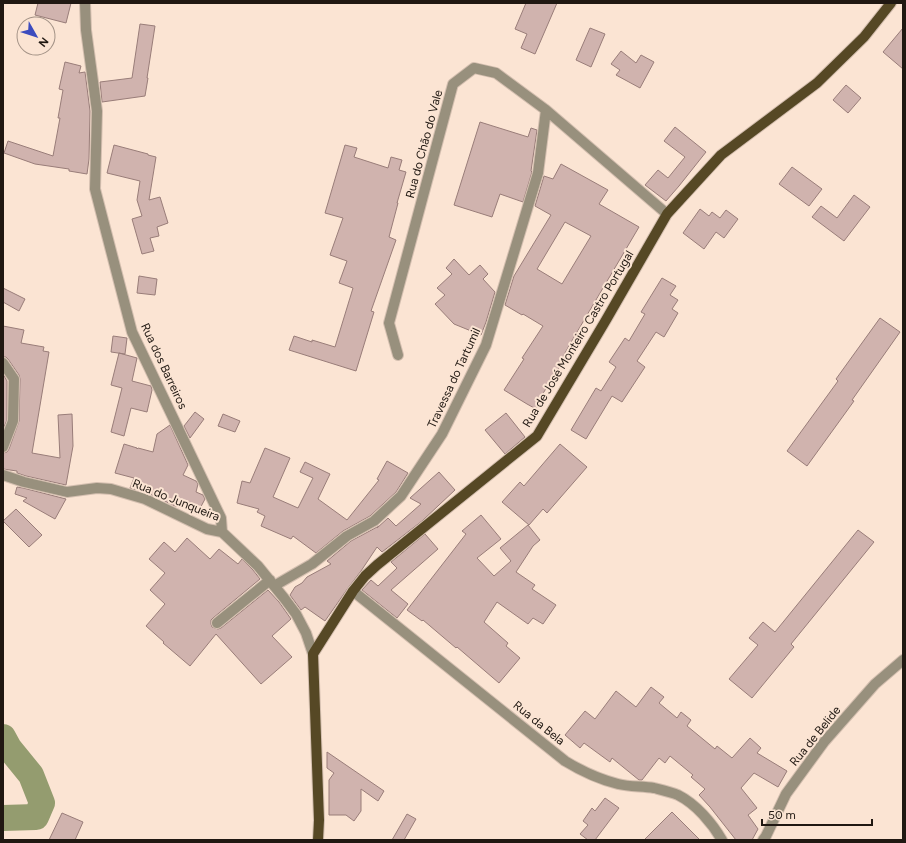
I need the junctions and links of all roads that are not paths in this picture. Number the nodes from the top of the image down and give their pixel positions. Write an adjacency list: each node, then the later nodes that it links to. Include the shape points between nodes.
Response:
1 (85, 3): 9 (street, Rua dos Barreiros, via 97,111 95,189 128,317 132,332 221,518)
2 (891, 3): 4 (main road, Rua de José Monteiro Castro Portugal, via 864,37 817,83 721,155)
3 (546, 110): 4 (street, Rua do Chão do Vale); 5 (street, Rua do Chão do Vale, via 496,73 474,68 453,84 389,323); 10 (street, Travessa do Tartumil, via 538,173 486,345 442,434 401,496 374,521 347,536 312,564)
4 (667, 214): 11 (main road, Rua de José Monteiro Castro Portugal, via 536,436 377,565)
5 (398, 355)
6 (3, 363): 7 (street, via 14,379 13,421)
7 (3, 447)
8 (3, 474): 9 (street, Rua do Junqueira, via 24,482 67,492 111,489 145,499 207,529)
9 (222, 532): 10 (street)
10 (272, 583): 12 (street, Travessa do Tartumil); 13 (street, via 296,614)
11 (353, 591): 13 (main road, Rua de José Monteiro Castro Portugal); 16 (street, Rua da Bela, via 565,761 596,778 678,794 694,806)
12 (218, 623)
13 (313, 654): 15 (main road)
14 (903, 660): 17 (street, Rua de Belide, via 875,684 824,742 786,794)
15 (318, 840)
16 (722, 840)
17 (763, 840)

